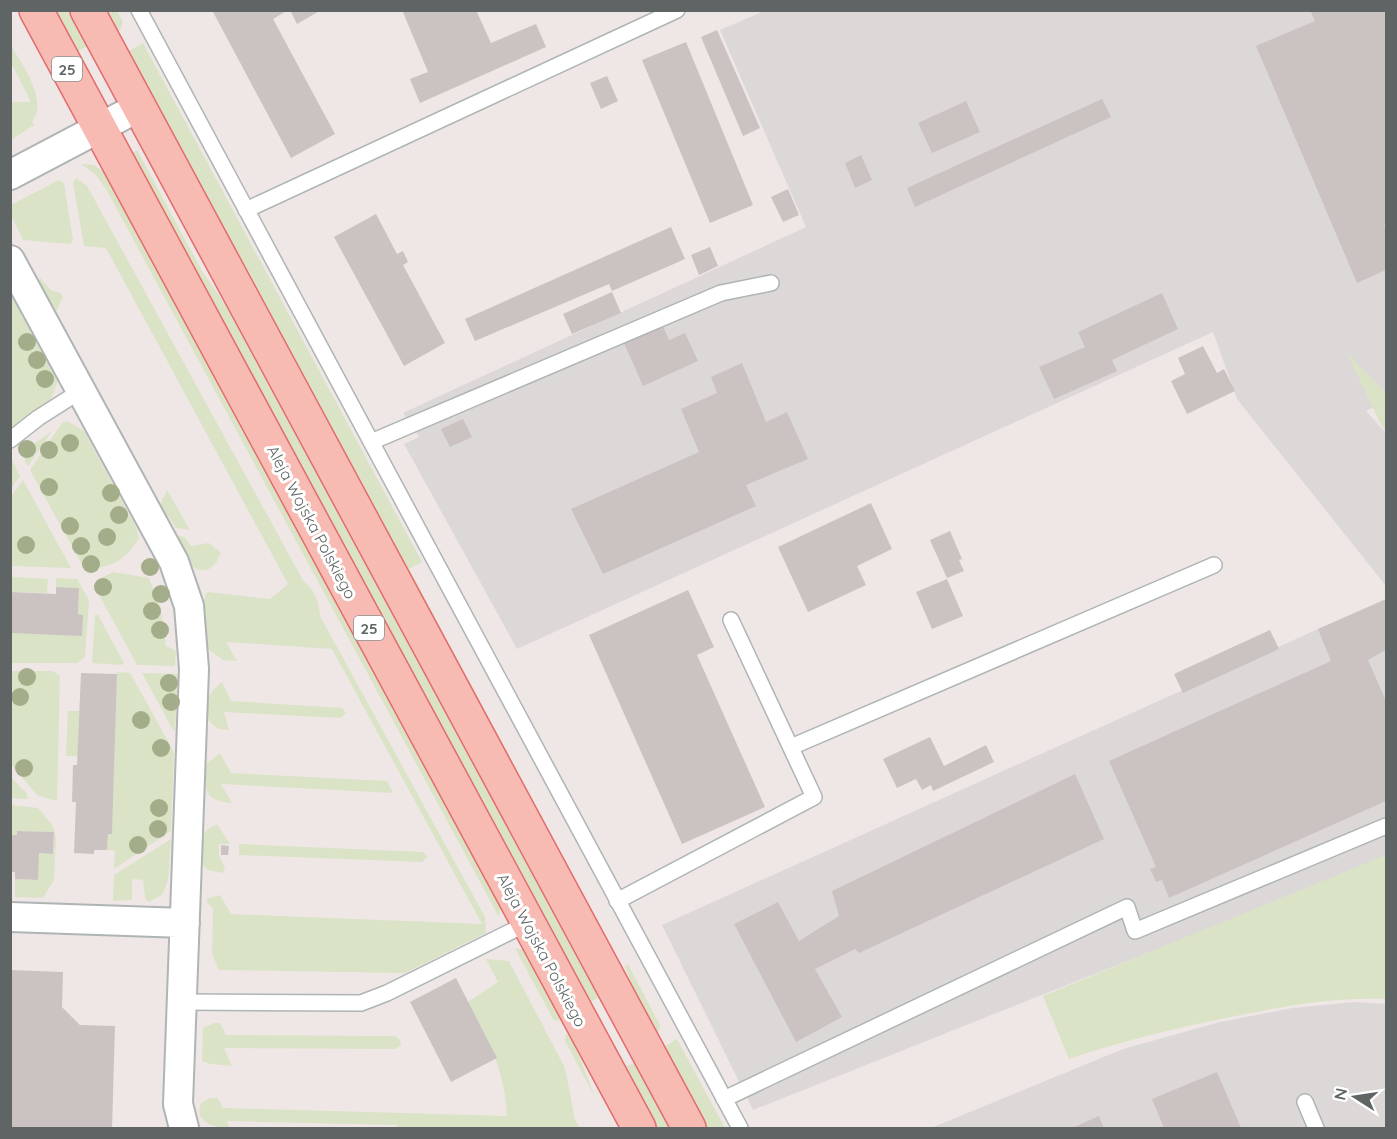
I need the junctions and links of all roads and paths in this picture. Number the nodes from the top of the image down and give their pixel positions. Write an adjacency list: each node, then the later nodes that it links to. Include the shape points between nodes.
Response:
1 (36, 10): 6 (main road, Aleja Wojska Polskiego / 25)
2 (87, 10): 5 (main road)
3 (139, 10): 8 (lane)
4 (677, 10): 8 (lane)
5 (139, 107): 6 (street); 27 (main road)
6 (99, 128): 7 (street); 21 (main road, Aleja Wojska Polskiego / 25)
7 (10, 175)
8 (246, 210): 13 (lane)
9 (10, 260): 11 (street)
10 (771, 283): 13 (lane, via 721,293)
11 (82, 390): 12 (lane); 20 (street, via 164,541 189,606 194,669)
12 (10, 441)
13 (371, 442): 18 (lane)
14 (1214, 565): 16 (lane)
15 (731, 620): 16 (lane)
16 (791, 747): 18 (lane, via 814,797)
17 (1386, 826): 23 (lane, via 1135,931 1127,908)
18 (617, 901): 23 (lane)
19 (10, 916): 20 (street)
20 (185, 923): 22 (street)
21 (528, 923): 22 (lane, via 361,1003); 26 (main road, Aleja Wojska Polskiego / 25)
22 (182, 1002): 25 (street, via 178,1104)
23 (724, 1099): 28 (lane)
24 (1305, 1102): 29 (lane)
25 (184, 1128)
26 (639, 1128)
27 (689, 1128)
28 (740, 1128)
29 (1316, 1128)

